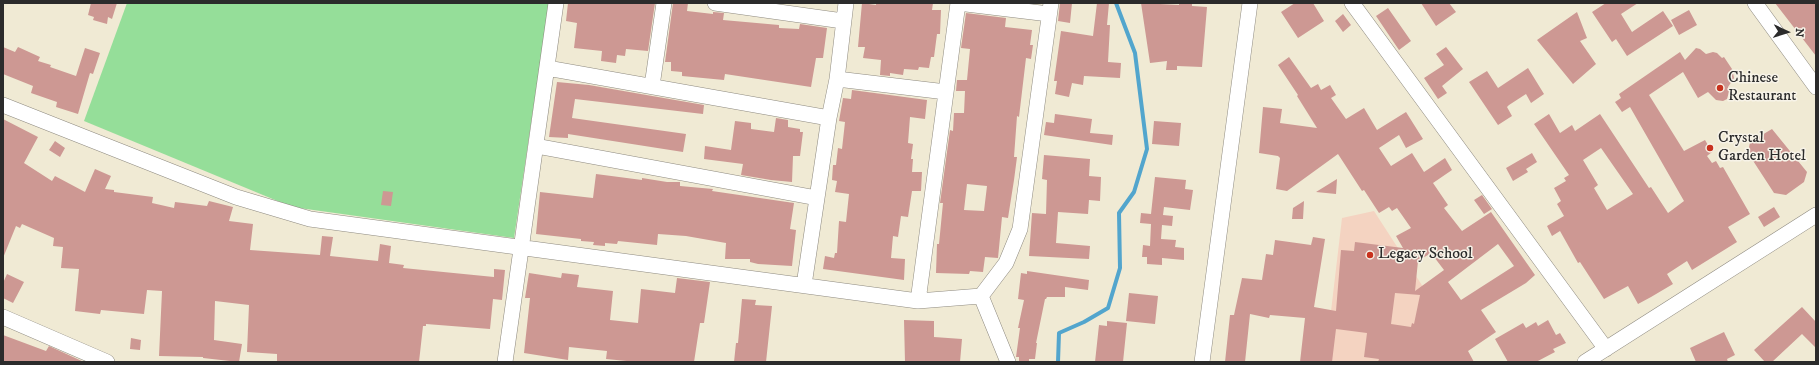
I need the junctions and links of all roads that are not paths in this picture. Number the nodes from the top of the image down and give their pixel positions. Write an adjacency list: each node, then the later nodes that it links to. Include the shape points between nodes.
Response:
1 (556, 3): 11 (street)
2 (664, 3): 13 (street)
3 (715, 3): 10 (street)
4 (846, 3): 10 (street)
5 (958, 3): 9 (street); 15 (street)
6 (1250, 3): 30 (street)
7 (1352, 3): 26 (street)
8 (1755, 3): 14 (street)
9 (1050, 8): 23 (street, via 1020,229 1006,264)
10 (843, 21): 12 (street)
11 (547, 68): 13 (street); 18 (street)
12 (837, 79): 15 (street); 17 (street)
13 (652, 86): 17 (street)
14 (1816, 87)
15 (946, 92): 24 (street)
16 (3, 105): 21 (street, via 236,197 310,219)
17 (829, 118): 19 (street)
18 (536, 146): 19 (street); 21 (street)
19 (817, 198): 22 (street)
20 (1816, 215): 26 (street)
21 (521, 249): 22 (street); 28 (street)
22 (804, 285): 24 (street)
23 (981, 296): 24 (street); 29 (street)
24 (918, 301)
25 (3, 317): 27 (street)
26 (1606, 349): 31 (street)
27 (107, 362)
28 (505, 362)
29 (1008, 362)
30 (1202, 362)
31 (1585, 362)

